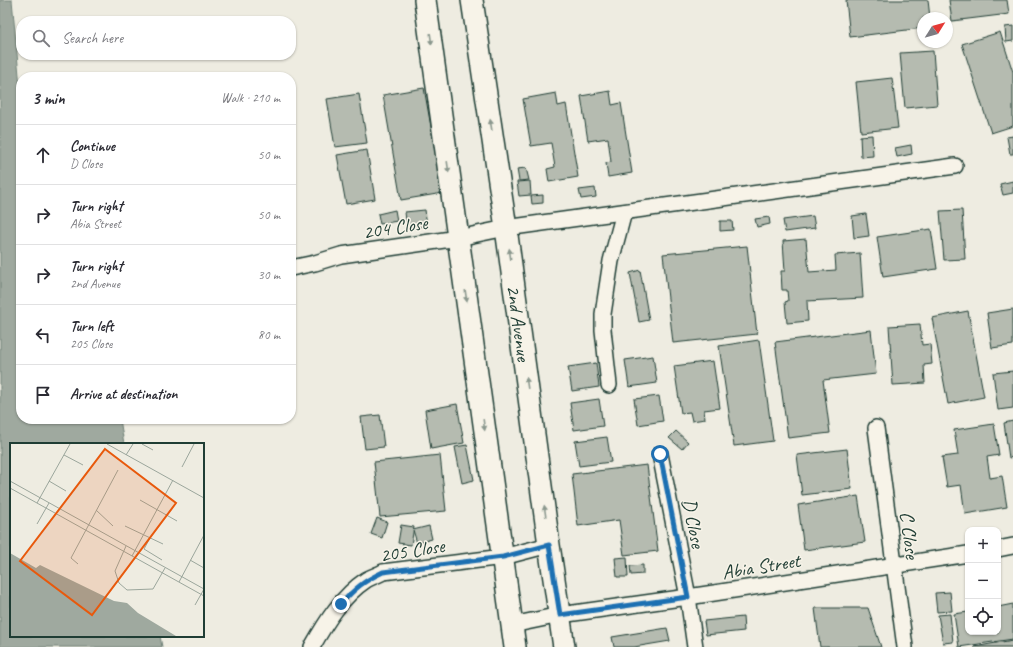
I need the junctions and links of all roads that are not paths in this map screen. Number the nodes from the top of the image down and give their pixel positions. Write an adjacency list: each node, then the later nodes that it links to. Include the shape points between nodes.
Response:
1 (426, 0): 6 (street, one-way to 6)
2 (472, 0): 5 (street, 2nd Avenue, one-way to 2)
3 (955, 166): 4 (street, 204 Close)
4 (624, 212): 5 (street, 204 Close); 8 (street, via 611,261 603,314)
5 (506, 228): 6 (street, 204 Close); 11 (street, 2nd Avenue, one-way to 5)
6 (458, 238): 7 (street, 204 Close, via 341,255); 15 (street, one-way to 15)
7 (296, 267)
8 (609, 385)
9 (876, 428): 16 (street, C Close)
10 (660, 454): 17 (street, D Close)
11 (549, 545): 15 (street, 205 Close); 18 (street, 2nd Avenue)
12 (1013, 546): 13 (street)
13 (1001, 548)
14 (965, 554): 16 (street, Abia Street)
15 (503, 557): 19 (street); 20 (street, 205 Close, via 383,572 367,579 341,604)
16 (894, 565): 17 (street, Abia Street); 24 (street, C Close)
17 (688, 597): 18 (street, Abia Street); 23 (street, D Close)
18 (560, 615): 19 (street, Abia Street); 22 (street, 2nd Avenue)
19 (512, 625): 21 (street)
20 (312, 647)
21 (515, 647)
22 (564, 647)
23 (695, 647)
24 (905, 647)

